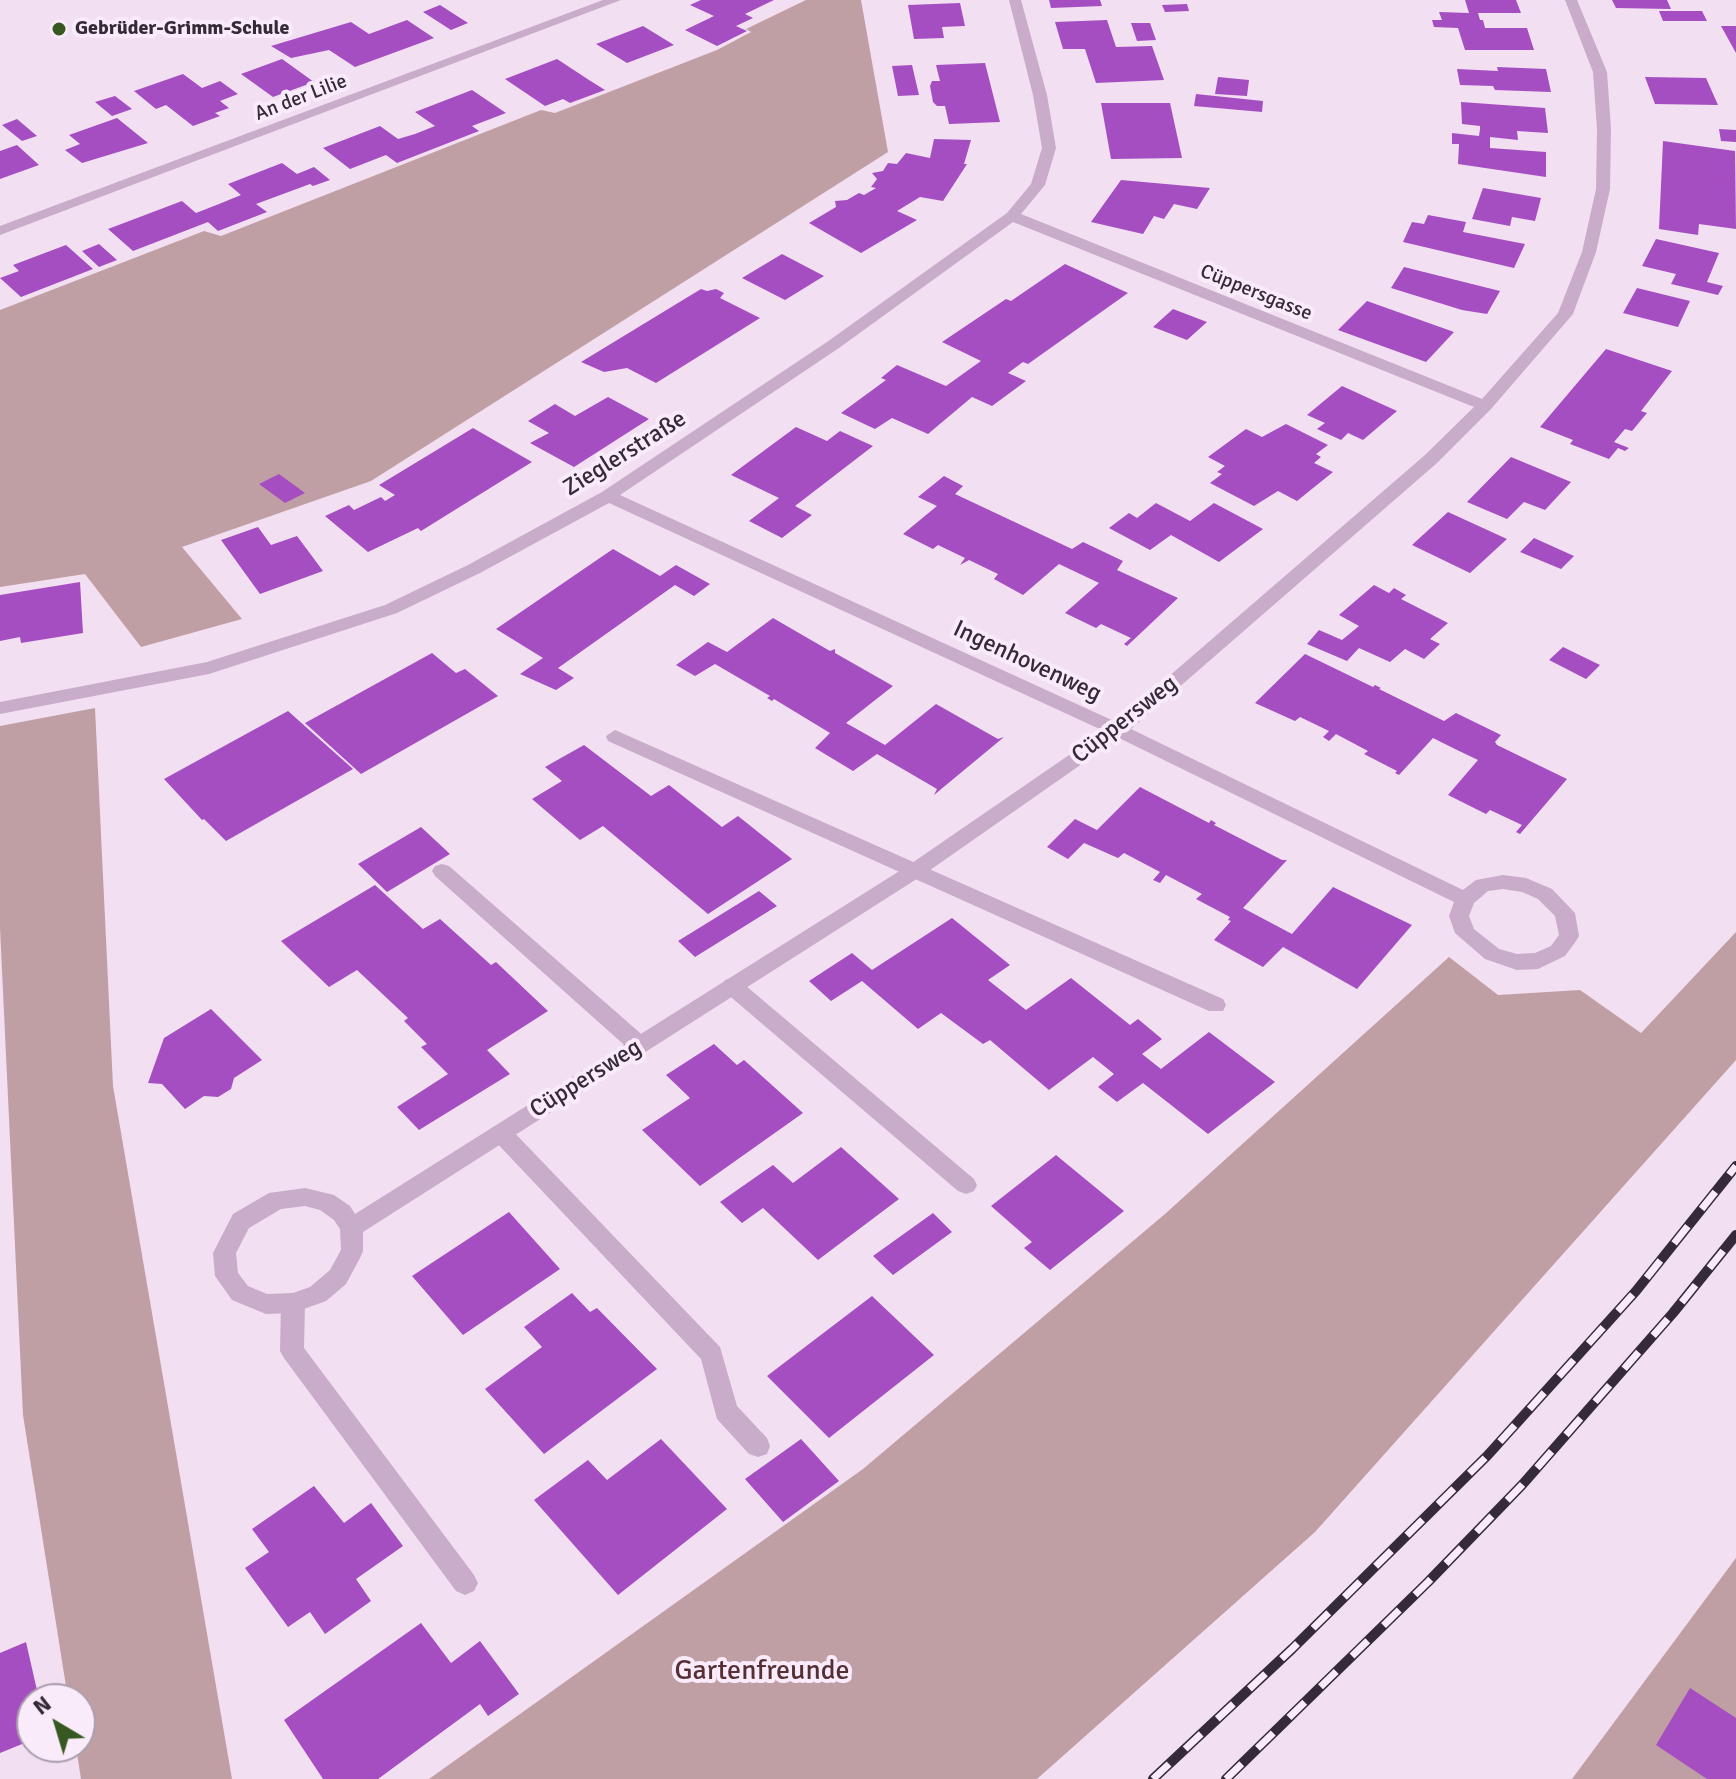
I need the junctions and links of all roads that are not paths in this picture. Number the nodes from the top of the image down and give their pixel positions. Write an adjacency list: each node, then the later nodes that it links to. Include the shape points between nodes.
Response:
1 (1015, 0): 4 (street, Zieglerstraße, via 1049,148 1038,185)
2 (1571, 0): 6 (street, Cüppersweg, via 1600,72 1603,189 1589,252 1565,314)
3 (607, 1): 5 (street, An der Lilie)
4 (1012, 216): 6 (street, Cüppersgasse); 7 (street, Zieglerstraße, via 833,345)
5 (0, 231)
6 (1485, 406): 9 (street, Cüppersweg)
7 (608, 496): 8 (street, Zieglerstraße, via 391,609 209,668); 9 (street, Ingenhovenweg)
8 (0, 708)
9 (1118, 730): 11 (street, Cüppersweg); 13 (street, Ingenhovenweg)
10 (615, 736): 11 (street)
11 (916, 870): 14 (street, Cüppersweg); 15 (street)
12 (442, 871): 16 (street)
13 (1465, 899): 13 (street, via 1459,916 1465,933 1492,954 1517,962 1538,961 1558,951 1569,936 1565,913 1526,885 1483,885)
14 (732, 986): 16 (street, Cüppersweg); 18 (street)
15 (1216, 1005)
16 (639, 1045): 17 (street, Cüppersweg)
17 (501, 1133): 19 (street, Cüppersweg); 21 (street, via 712,1354 726,1411)
18 (966, 1185)
19 (351, 1228): 20 (street, via 352,1251 338,1277 318,1294); 20 (street, via 326,1202 305,1197 277,1200 241,1221 224,1253 227,1276 240,1293 266,1304)
20 (293, 1303): 22 (street, via 292,1351)
21 (758, 1446)
22 (465, 1583)

